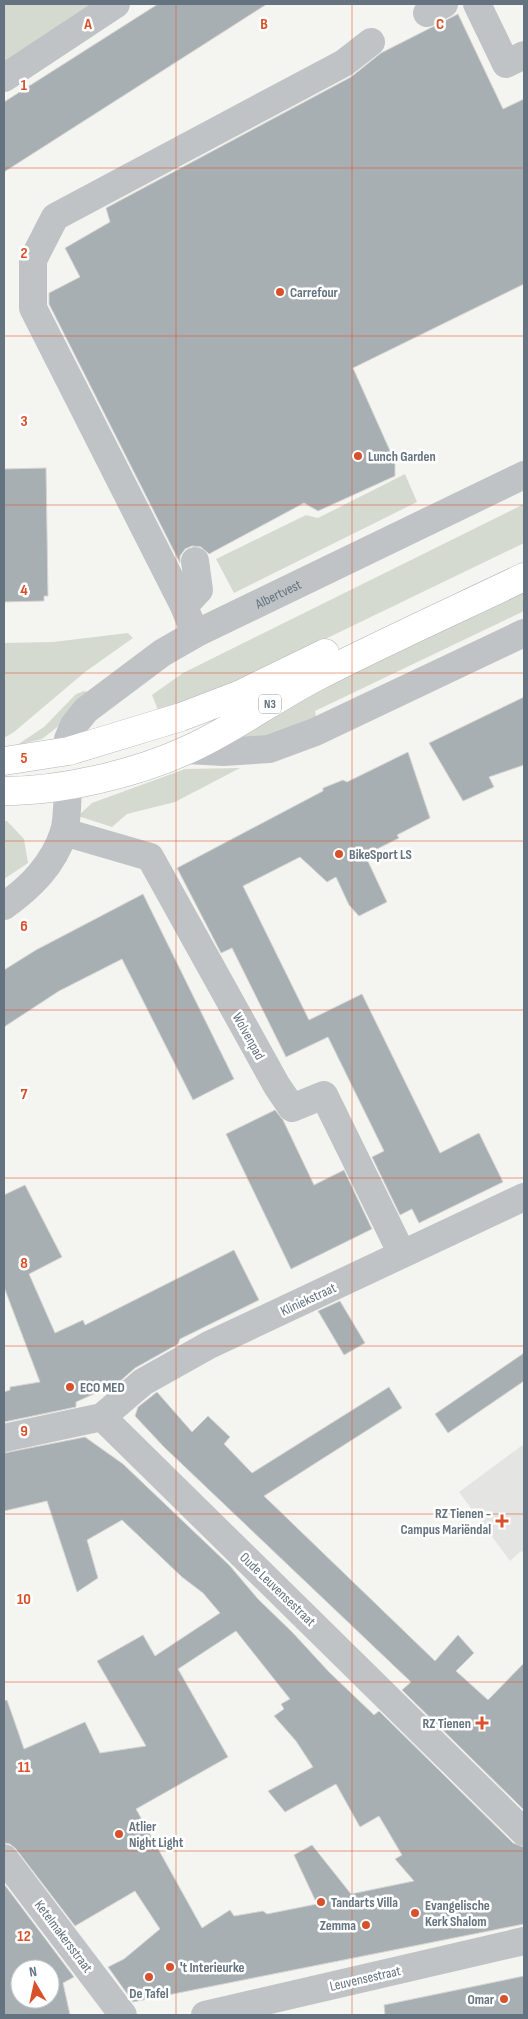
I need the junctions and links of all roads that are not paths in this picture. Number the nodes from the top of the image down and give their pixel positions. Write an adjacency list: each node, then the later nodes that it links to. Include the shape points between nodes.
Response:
1 (116, 4): 5 (street)
2 (477, 4): 4 (street, via 506,64)
3 (371, 42): 10 (street, via 344,63 55,216 33,260 33,308)
4 (524, 55)
5 (4, 78)
6 (524, 475): 12 (street, Albertvest)
7 (524, 557): 14 (main road, N3, via 241,694 181,717)
8 (195, 561): 10 (street, via 199,590)
9 (524, 577): 13 (main road, N3, via 314,678)
10 (184, 606): 12 (street)
11 (524, 633): 13 (street, via 315,732 269,749)
12 (195, 634): 14 (street, Albertvest, via 86,710 68,739)
13 (187, 750): 16 (main road, N3, via 122,773)
14 (69, 751): 15 (main road, N3)
15 (4, 761)
16 (68, 785): 17 (main road, N3); 18 (street)
17 (4, 791)
18 (64, 832): 19 (street, via 41,875); 21 (street, Wolvenpad, via 150,857 292,1108 324,1095)
19 (4, 906)
20 (524, 1197): 21 (street, Kliniekstraat)
21 (402, 1254): 22 (street, Kliniekstraat, via 209,1345 143,1382)
22 (102, 1417): 23 (street); 24 (street, Oude Leuvensestraat)
23 (4, 1438)
24 (524, 1832)
25 (4, 1858): 27 (street, Ketelmakersstraat)
26 (524, 1941): 28 (street, Leuvensestraat)
27 (123, 2015)
28 (205, 2015)

